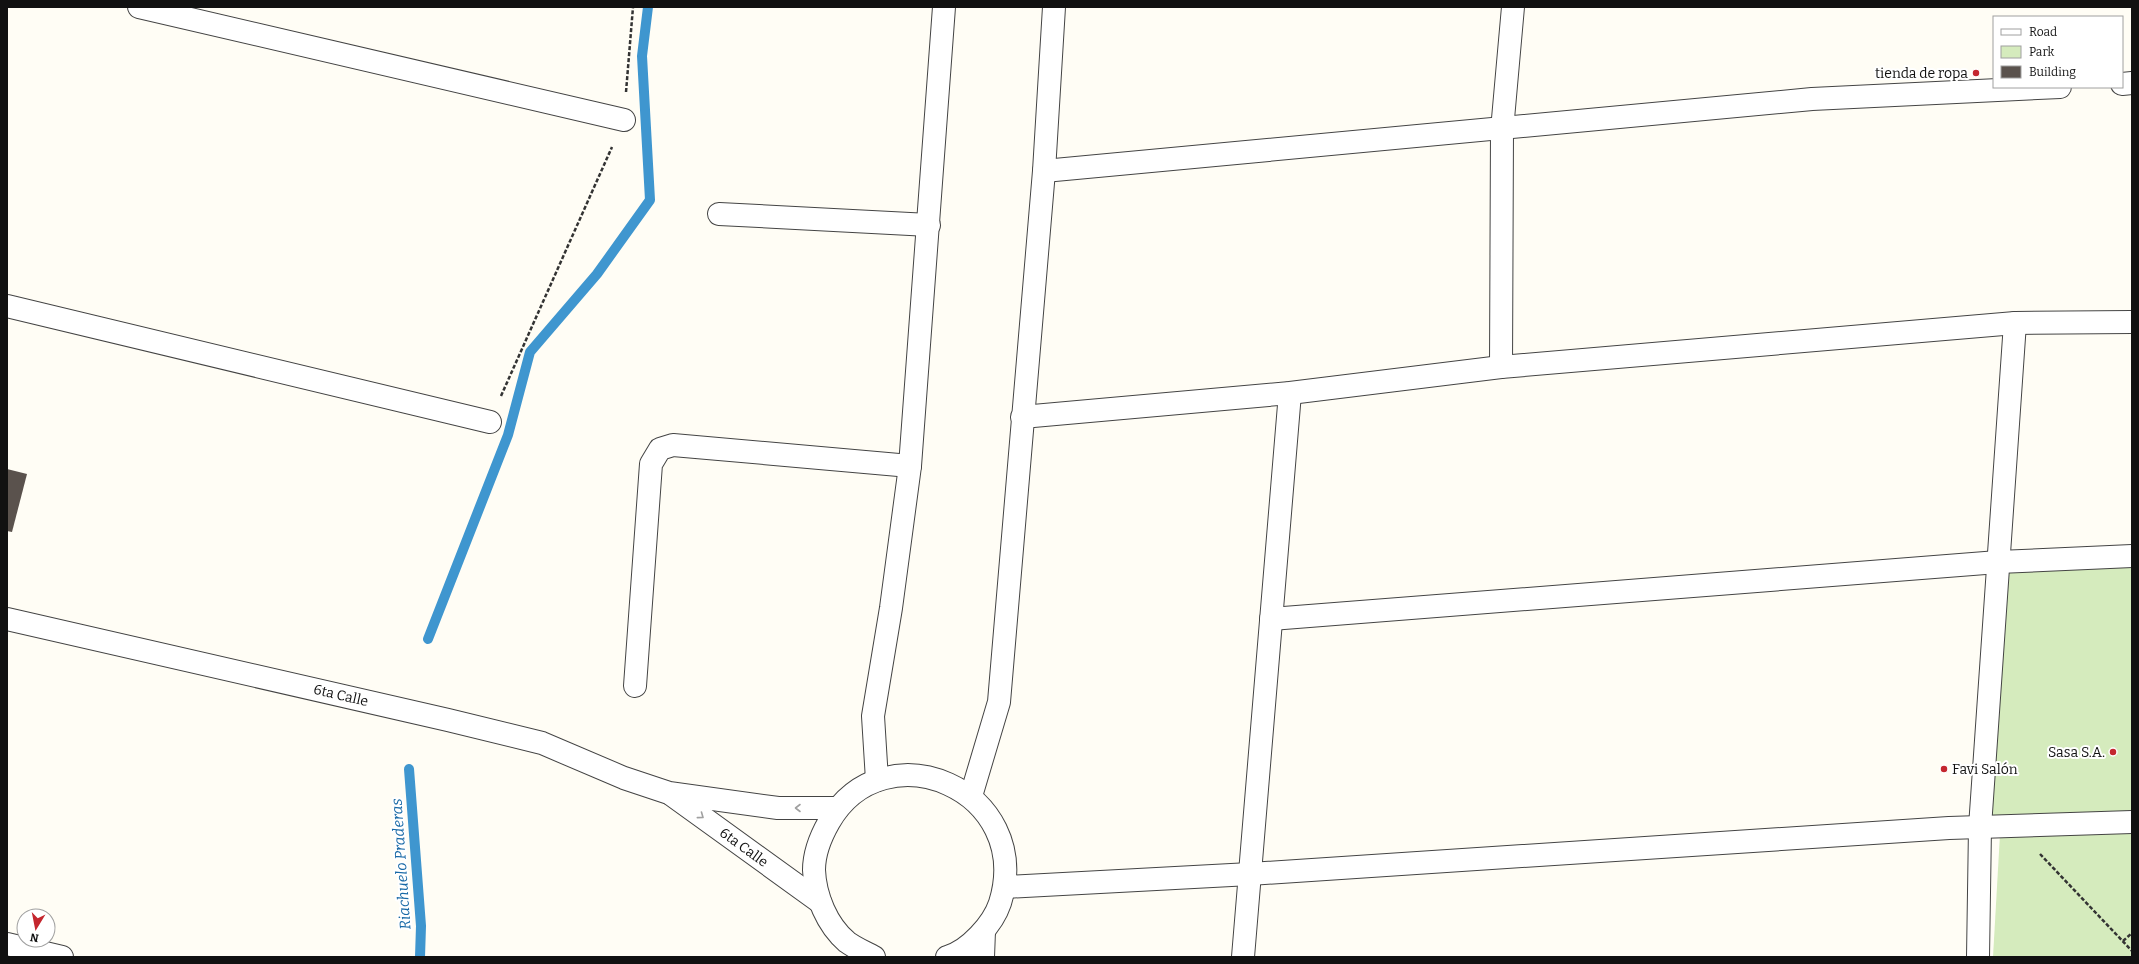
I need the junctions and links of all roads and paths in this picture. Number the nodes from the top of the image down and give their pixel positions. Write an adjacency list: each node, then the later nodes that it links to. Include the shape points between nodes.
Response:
1 (138, 7): 7 (street)
2 (633, 7): 7 (path)
3 (944, 7): 11 (street)
4 (1054, 7): 9 (street)
5 (1513, 7): 8 (street)
6 (2039, 88): 8 (street, via 1812,99)
7 (624, 120): 18 (path)
8 (1502, 130): 9 (street); 15 (street)
9 (1044, 171): 17 (street)
10 (719, 214): 11 (street)
11 (929, 225): 19 (street)
12 (7, 306): 18 (street)
13 (2132, 322): 14 (street)
14 (2015, 323): 15 (street); 21 (street)
15 (1501, 367): 16 (street)
16 (1290, 393): 17 (street); 23 (street)
17 (1022, 417): 27 (street, via 999,702)
18 (490, 422)
19 (910, 466): 24 (street, via 674,445 660,449 651,464); 25 (street, via 873,716)
20 (2132, 556): 21 (street)
21 (1998, 562): 23 (street); 30 (street)
22 (7, 619): 26 (street, 6ta Calle, via 542,743 624,778)
23 (1270, 619): 32 (street)
24 (635, 686)
25 (877, 780): 27 (street, via 910,775 942,780); 28 (street, via 855,792)
26 (669, 793): 28 (street, 6ta Calle, one-way to 26, via 778,808); 34 (street, 6ta Calle, one-way to 34)
27 (971, 796): 33 (street, via 993,822 1005,853)
28 (837, 808): 34 (street, via 820,837 814,869)
29 (2132, 822): 30 (street)
30 (1980, 827): 32 (street); 46 (street)
31 (2037, 850): 37 (path)
32 (1250, 874): 33 (street); 45 (street)
33 (1005, 886): 35 (street, via 997,910)
34 (820, 902): 39 (street)
35 (984, 931): 43 (street, via 955,955); 44 (street)
36 (2132, 932): 37 (path)
37 (2123, 941): 40 (path)
38 (7, 944): 41 (street)
39 (849, 950): 42 (street)
40 (2132, 951)
41 (62, 957)
42 (874, 957)
43 (947, 957)
44 (983, 957)
45 (1243, 957)
46 (1978, 957)

